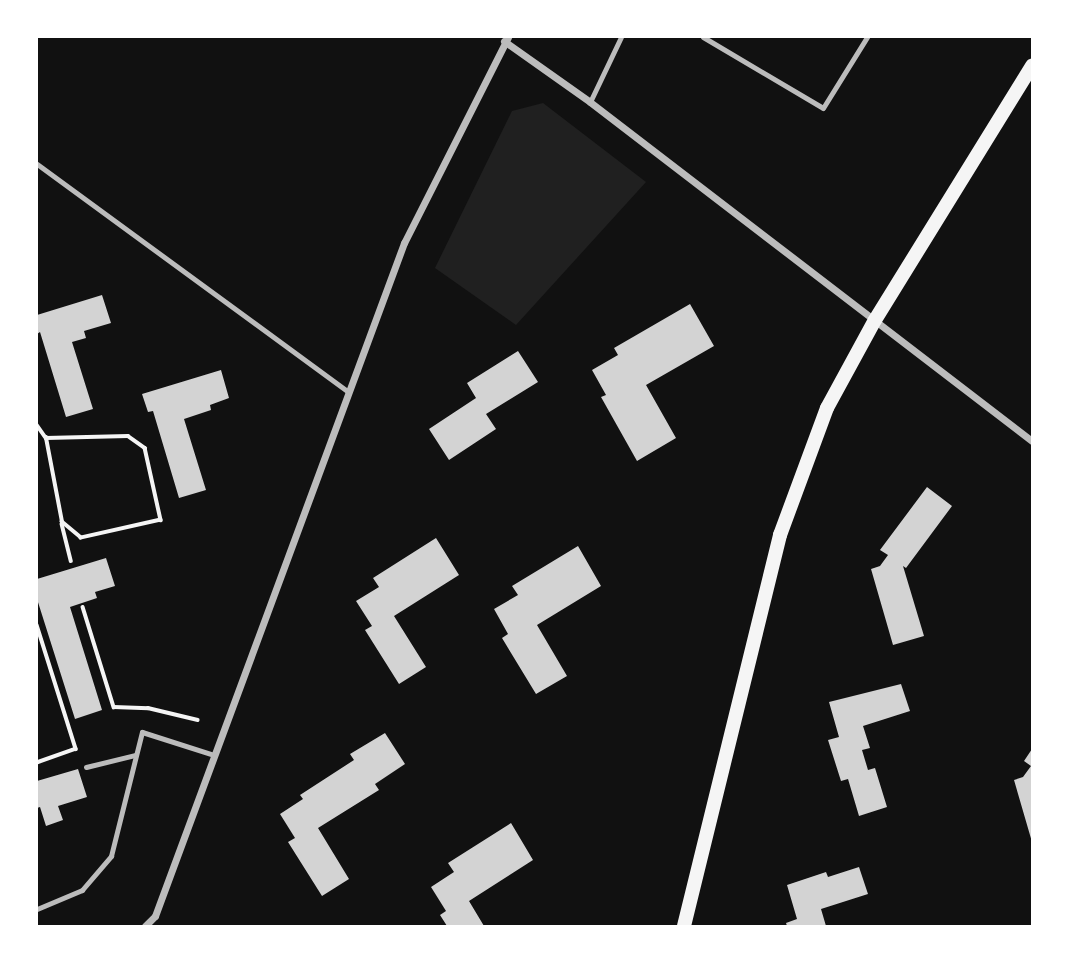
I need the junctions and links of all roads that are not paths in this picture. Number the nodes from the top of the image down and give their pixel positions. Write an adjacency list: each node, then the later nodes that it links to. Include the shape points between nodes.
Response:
1 (621, 37): 6 (lane)
2 (703, 37): 3 (lane, via 823,108)
3 (867, 37)
4 (506, 39): 6 (street); 9 (street, via 404,243)
5 (1032, 66): 8 (main road)
6 (590, 102): 8 (street)
7 (37, 164): 9 (lane)
8 (874, 320): 10 (street); 16 (main road, via 827,408 780,535)
9 (349, 392): 12 (street)
10 (1032, 441)
11 (135, 755): 12 (lane, via 142,732); 13 (lane); 14 (lane, via 111,856 82,890)
12 (215, 755): 15 (street, via 155,916)
13 (86, 767)
14 (37, 909)
15 (145, 926)
16 (684, 926)

